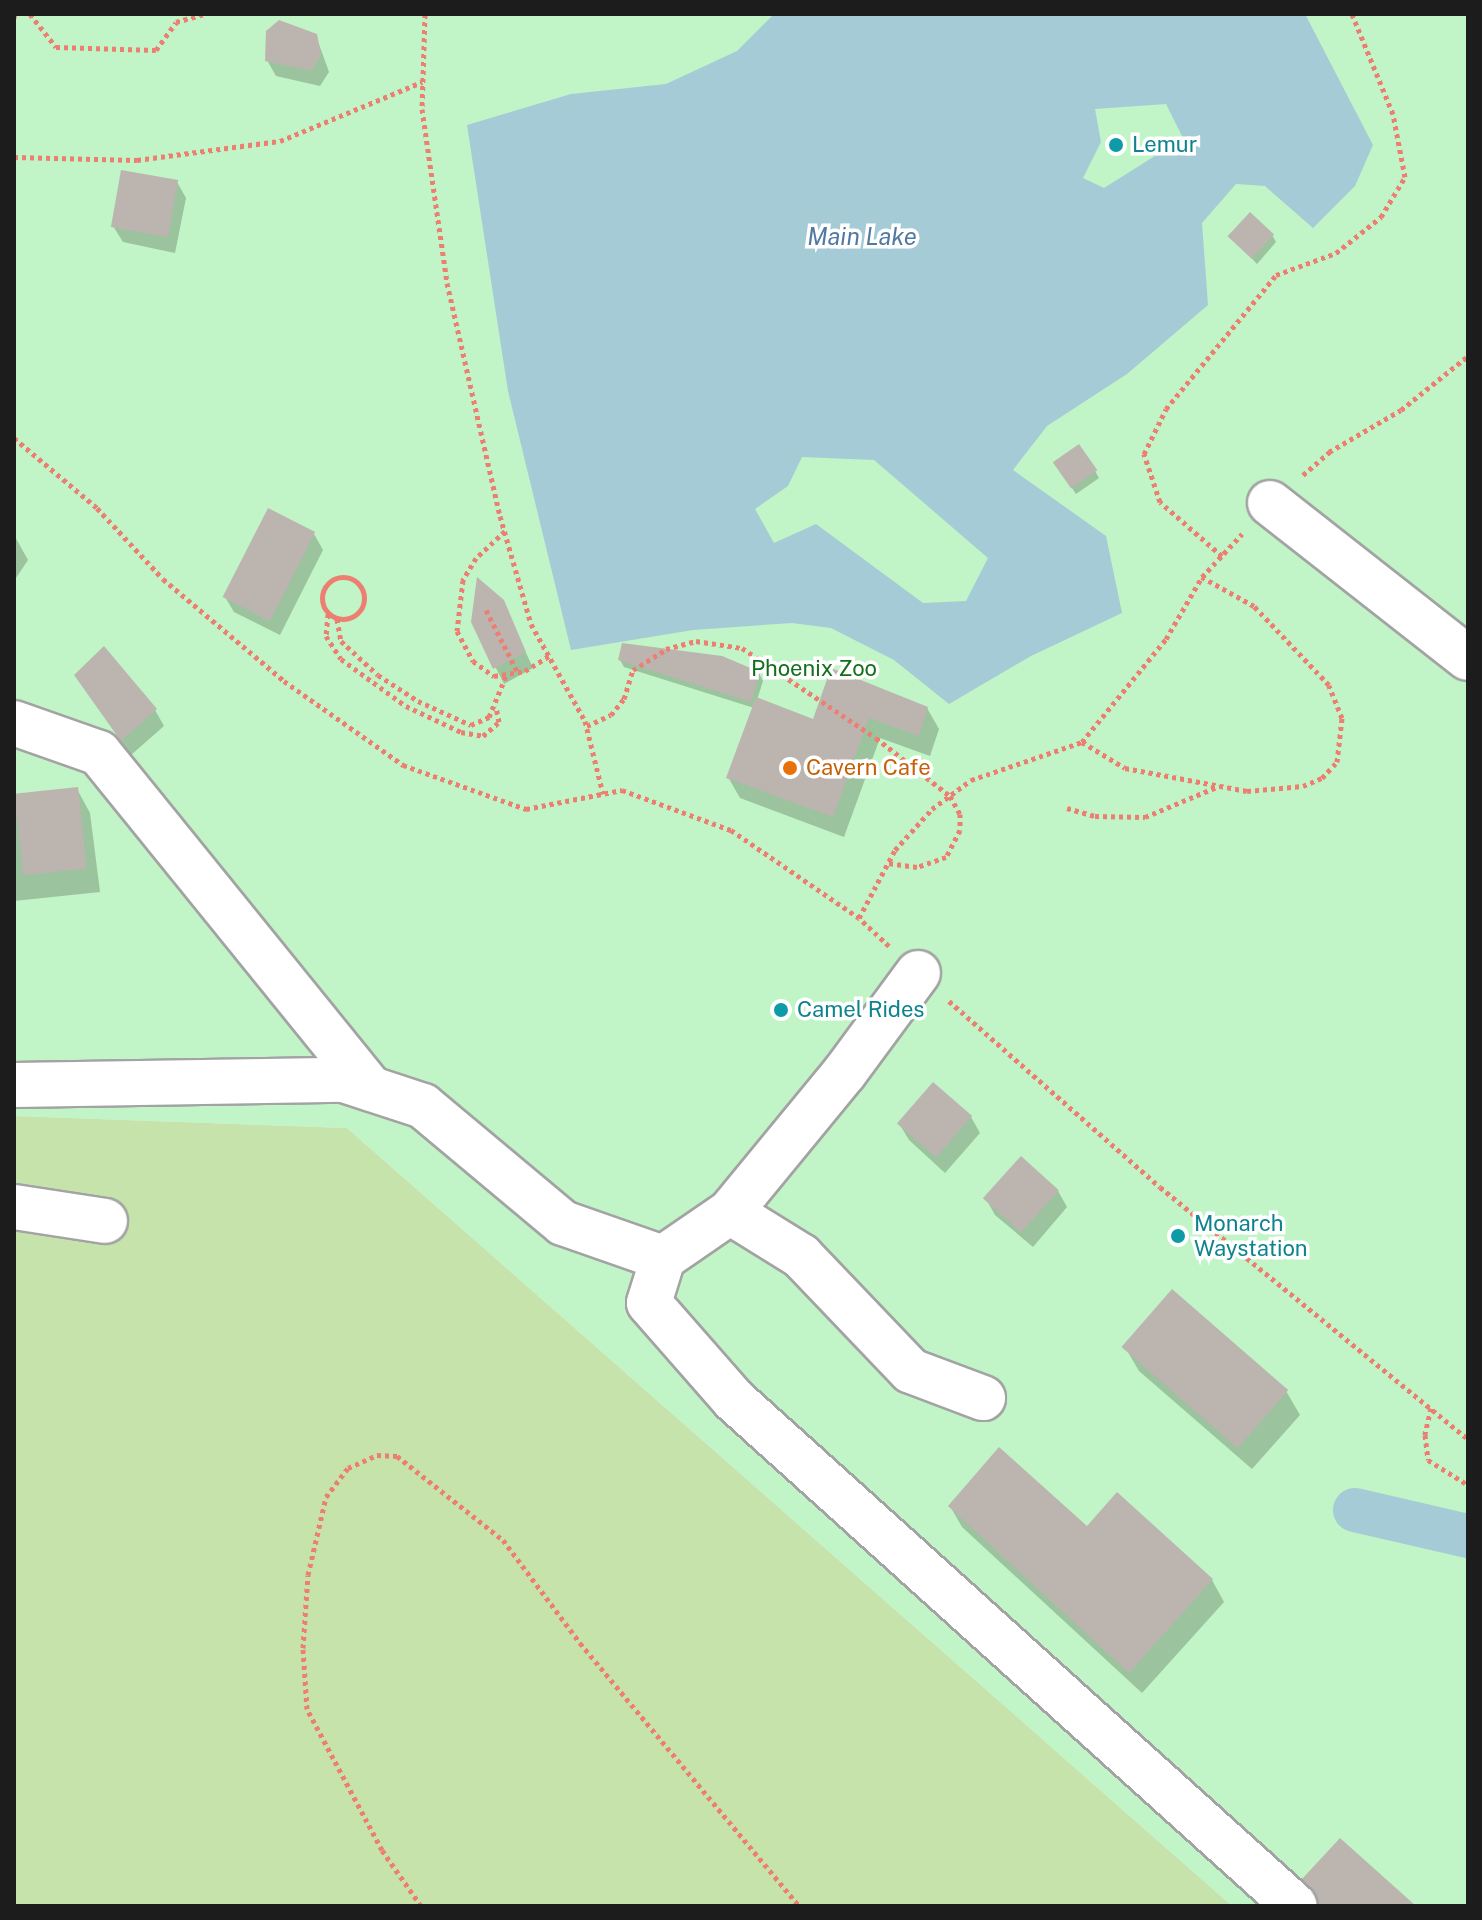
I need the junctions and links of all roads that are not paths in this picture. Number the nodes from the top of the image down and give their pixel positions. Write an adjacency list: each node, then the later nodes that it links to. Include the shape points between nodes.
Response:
1 (1270, 503): 2 (lane)
2 (1468, 658)
3 (14, 723): 6 (lane, via 99,753)
4 (918, 973): 8 (lane)
5 (14, 1085): 6 (lane, via 344,1080)
6 (371, 1089): 10 (lane, via 423,1106 563,1223)
7 (14, 1207): 9 (lane)
8 (730, 1212): 10 (lane); 11 (lane, via 801,1256 911,1371)
9 (105, 1221)
10 (663, 1258): 12 (lane, via 649,1303 734,1400)
11 (983, 1398)
12 (1295, 1906)

